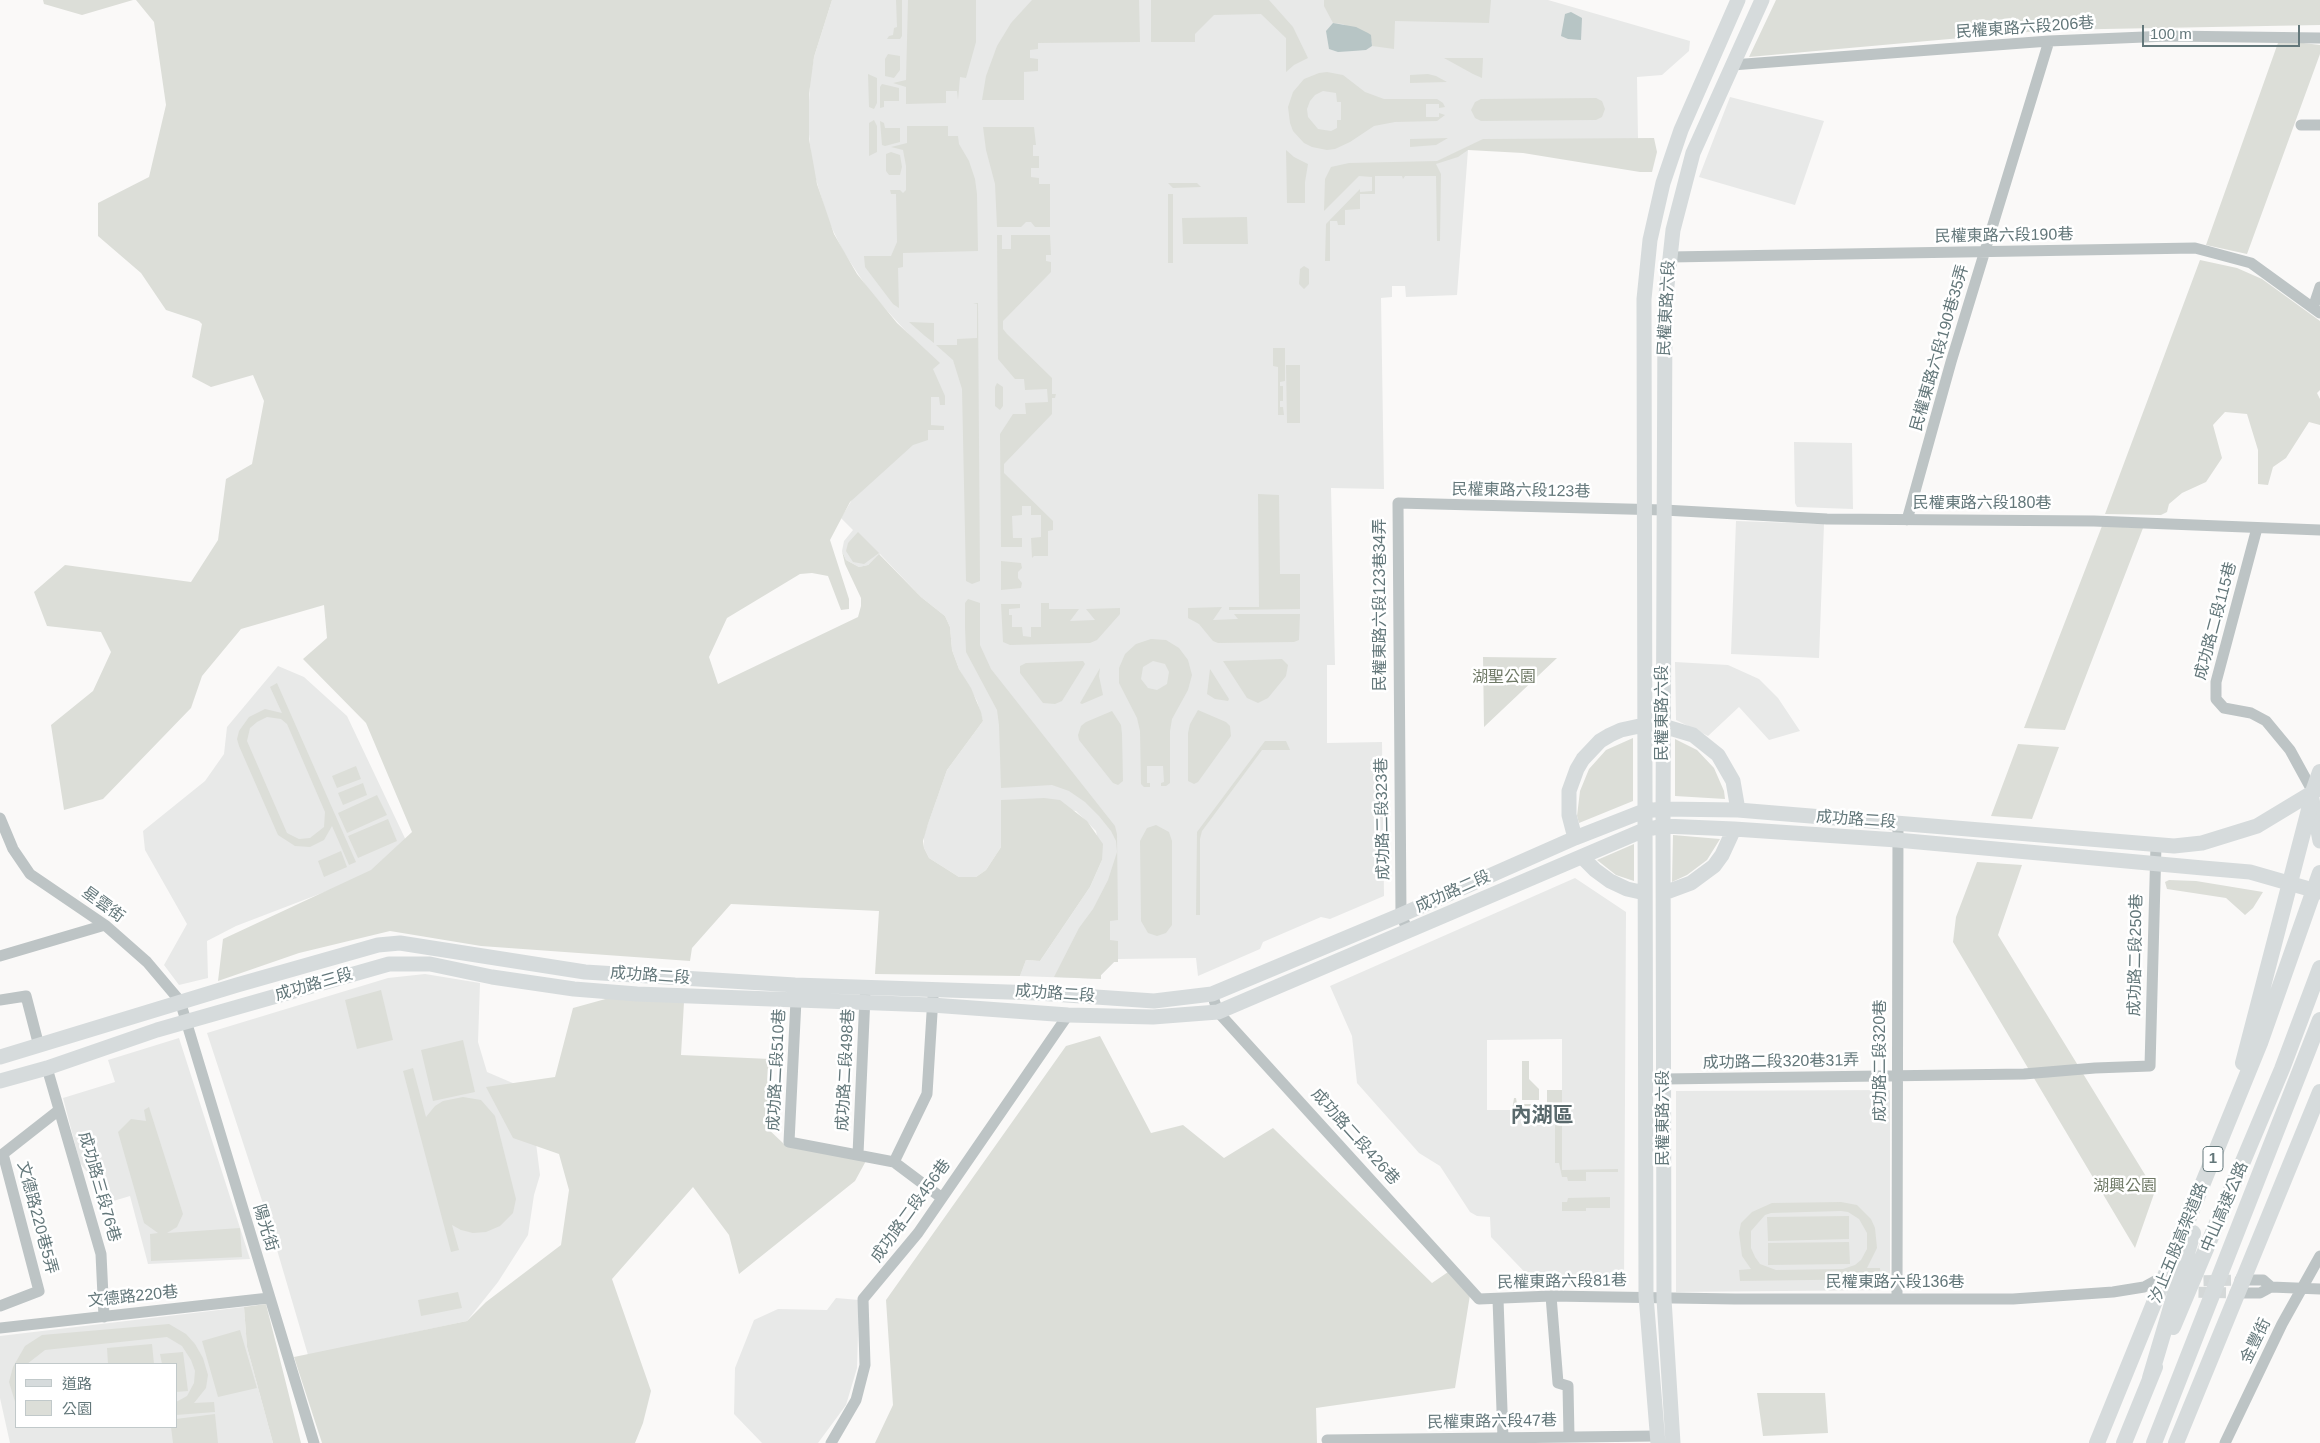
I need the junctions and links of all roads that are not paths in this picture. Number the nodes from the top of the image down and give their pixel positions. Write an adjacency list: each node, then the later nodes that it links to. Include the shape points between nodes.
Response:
1 (1738, 0): 13 (main road, 民權東路六段, via 1681,130 1663,183 1650,240 1644,299)
2 (1762, 0): 5 (main road, 民權東路六段)
3 (2320, 38): 4 (street, 民權東路六段206巷, via 2168,36)
4 (2049, 41): 5 (street, 民權東路六段206巷); 8 (street, 民權東路六段190巷35弄)
5 (1732, 65): 9 (main road, 民權東路六段, via 1693,153 1673,230)
6 (2301, 125): 7 (street)
7 (2320, 125)
8 (1984, 251): 9 (street, 民權東路六段190巷); 11 (street, 民權東路六段190巷, via 2195,248 2251,263); 15 (street, 民權東路六段190巷35弄)
9 (1670, 257): 14 (main road, 民權東路六段, via 1665,304)
10 (2320, 287): 11 (street)
11 (2316, 310)
12 (1398, 503): 13 (street, 民權東路六段123巷); 18 (street, 民權東路六段123巷34弄)
13 (1644, 510): 14 (street, 民權東路六段180巷); 19 (main road, 民權東路六段)
14 (1664, 510): 15 (street, 民權東路六段180巷, via 1827,520); 20 (main road, 民權東路六段)
15 (1908, 520): 16 (street, 民權東路六段180巷, via 2094,521)
16 (2257, 528): 17 (street, 民權東路六段180巷); 22 (street, 成功路二段115巷, via 2216,682 2216,700 2224,708 2251,713 2266,721 2290,750)
17 (2320, 530)
18 (1398, 706): 42 (street, 成功路二段323巷)
19 (1644, 725): 25 (main road, 民權東路六段); 31 (main road, via 1610,735 1583,759 1572,780 1569,797 1569,815)
20 (1663, 726): 23 (main road, 民權東路六段); 24 (main road, via 1693,735 1718,755 1733,781)
21 (2320, 772): 22 (highway)
22 (2315, 794): 33 (main road); 34 (main road, 成功路二段, via 2257,826 2202,843); 38 (highway)
23 (1663, 809): 24 (main road, 成功路二段); 25 (main road, 成功路二段); 28 (main road, 民權東路六段)
24 (1738, 810): 27 (main road, 成功路二段)
25 (1644, 812): 30 (main road, 民權東路六段); 31 (main road, 成功路二段)
26 (0, 818): 43 (street, 星雲街, via 13,849 30,874)
27 (1898, 823): 32 (street, 成功路二段320巷); 34 (main road, 成功路二段)
28 (1662, 826): 29 (main road, 成功路二段); 30 (main road, 成功路二段); 41 (main road, 民權東路六段)
29 (1734, 829): 32 (main road, 成功路二段); 41 (main road, via 1730,842 1714,866 1691,883)
30 (1644, 830): 35 (main road, 成功路二段); 40 (main road, 民權東路六段)
31 (1575, 838): 42 (main road, 成功路二段)
32 (1897, 840): 36 (main road, 成功路二段); 65 (street, 成功路二段320巷)
33 (2320, 841)
34 (2156, 844): 36 (street, 成功路二段250巷)
35 (1582, 856): 40 (main road, via 1610,881); 44 (main road, 成功路二段)
36 (2154, 863): 38 (main road, 成功路二段, via 2250,872); 63 (street, 成功路二段250巷)
37 (2320, 873): 102 (highway, 汐止五股高架道路 / 1, via 2260,1043)
38 (2288, 883): 39 (main road, 成功路二段); 94 (highway, via 2242,1064)
39 (2320, 892)
40 (1645, 893): 84 (main road, 民權東路六段)
41 (1664, 893): 66 (main road, 民權東路六段)
42 (1401, 915): 44 (street, 成功路二段323巷); 51 (main road, 成功路二段)
43 (105, 925): 45 (street); 54 (street, 星雲街, via 147,962)
44 (1408, 931): 57 (main road, 成功路二段)
45 (0, 956)
46 (2320, 968): 94 (highway, 中山高速公路 / 1, via 2275,1087)
47 (585, 972): 48 (main road, 成功路二段); 54 (main road, 成功路三段, via 400,943 378,945)
48 (866, 988): 49 (main road, 成功路二段); 55 (street, 成功路二段498巷)
49 (933, 989): 51 (main road, 成功路二段, via 1154,1001); 56 (street)
50 (637, 994): 53 (main road, 成功路二段); 60 (main road, 成功路三段, via 538,984 430,964 389,964)
51 (1212, 994): 57 (street, 成功路二段426巷)
52 (0, 1000): 61 (street, via 26,996)
53 (796, 1000): 55 (main road, 成功路二段); 71 (street, 成功路二段510巷, via 790,1142)
54 (180, 1001): 60 (street, 星雲街); 61 (main road, 成功路三段)
55 (865, 1004): 56 (main road, 成功路二段); 71 (street, 成功路二段498巷)
56 (932, 1005): 58 (main road, 成功路二段); 72 (street, via 927,1094)
57 (1218, 1012): 58 (main road, 成功路二段, via 1152,1017); 89 (street, 成功路二段426巷)
58 (1068, 1015): 73 (street, 成功路二段456巷)
59 (2320, 1020): 93 (highway, 中山高速公路)
60 (187, 1022): 64 (main road, 成功路三段); 85 (street, 陽光街)
61 (39, 1046): 62 (main road, 成功路三段)
62 (0, 1057)
63 (2150, 1066): 65 (street, 成功路二段320巷31弄, via 2024,1074)
64 (47, 1068): 67 (main road, 成功路三段); 69 (street, 成功路三段76巷)
65 (1897, 1077): 66 (street, 成功路二段320巷31弄); 88 (street, 成功路二段320巷)
66 (1664, 1079): 87 (main road, 民權東路六段)
67 (0, 1081)
68 (2320, 1092): 105 (highway)
69 (59, 1110): 90 (street, 文德路220巷5弄, via 2,1154 39,1290); 91 (street, 成功路三段76巷, via 101,1254)
70 (2320, 1122): 93 (highway, via 2217,1322)
71 (858, 1154): 72 (street)
72 (894, 1162): 73 (street)
73 (942, 1198): 100 (street, 成功路二段456巷, via 863,1299 865,1365 856,1400)
74 (2320, 1256): 79 (street, 金豐街)
75 (2175, 1280): 77 (street, 民權東路六段136巷, via 2154,1281)
76 (2240, 1280): 78 (street, via 2263,1280)
77 (2144, 1286): 81 (street, 民權東路六段136巷, via 2153,1292); 88 (street, 民權東路六段136巷, via 2113,1292 2013,1299)
78 (2271, 1287): 79 (street); 82 (street, via 2260,1293)
79 (2302, 1288): 80 (street); 106 (street, 金豐街)
80 (2320, 1289)
81 (2170, 1292)
82 (2235, 1292)
83 (1551, 1296): 84 (street, 民權東路六段81巷); 86 (street, 民權東路六段81巷); 95 (street, via 1558,1383 1568,1386)
84 (1646, 1296): 87 (street, 民權東路六段136巷); 97 (main road, 民權東路六段)
85 (269, 1298): 91 (street, 文德路220巷); 99 (street, 陽光街)
86 (1498, 1299): 89 (street, 民權東路六段81巷); 96 (street)
87 (1664, 1299): 88 (street, 民權東路六段136巷); 101 (main road, 民權東路六段)
88 (1897, 1299)
89 (1480, 1300)
90 (0, 1306)
91 (104, 1317): 92 (street, 文德路220巷)
92 (0, 1328)
93 (2183, 1372): 104 (highway, 中山高速公路)
94 (2150, 1378): 103 (highway, 中山高速公路 / 1)
95 (1570, 1437): 96 (street, 民權東路六段47巷); 97 (street, 民權東路六段47巷)
96 (1503, 1438): 98 (street, 民權東路六段47巷)
97 (1658, 1439)
98 (1327, 1440)
99 (314, 1443)
100 (831, 1443)
101 (1673, 1443)
102 (2098, 1443)
103 (2124, 1443)
104 (2154, 1443)
105 (2176, 1443)
106 (2224, 1443)

